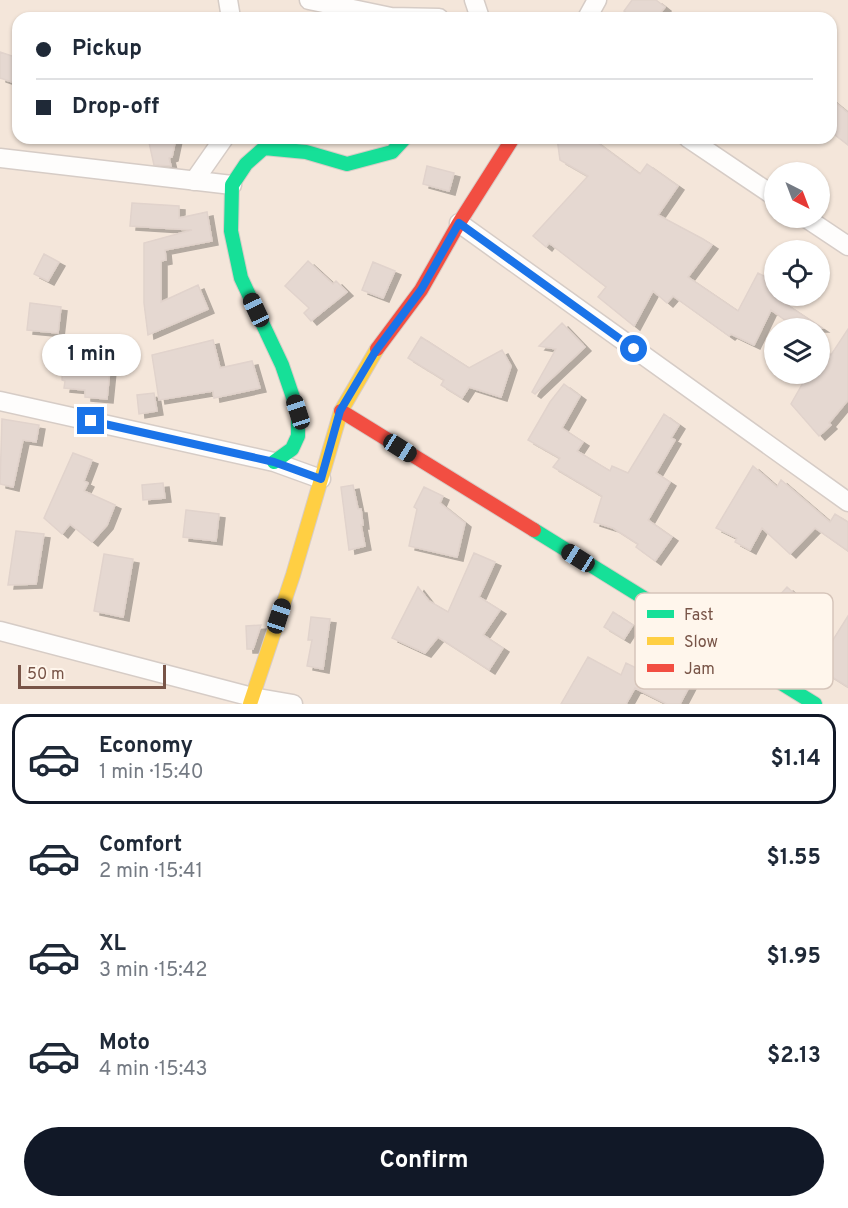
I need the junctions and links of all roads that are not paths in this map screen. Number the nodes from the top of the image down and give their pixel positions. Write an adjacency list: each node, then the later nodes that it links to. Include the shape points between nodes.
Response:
1 (309, 0): 2 (street)
2 (367, 12)
3 (220, 144): 8 (street)
4 (399, 144): 9 (street, via 392,152 347,164 306,152 264,148 246,164)
5 (509, 144): 11 (street)
6 (697, 144): 10 (street)
7 (0, 158): 8 (street)
8 (194, 181): 9 (street)
9 (232, 185): 16 (street, via 231,231 241,278 282,365 298,412 298,436 292,449)
10 (764, 189)
11 (459, 223): 15 (street, via 421,290 375,352); 18 (street)
12 (821, 228): 13 (street)
13 (848, 246)
14 (0, 401): 16 (street)
15 (340, 411): 17 (street); 19 (street)
16 (274, 462): 17 (street)
17 (321, 479): 22 (street)
18 (848, 502)
19 (635, 593)
20 (0, 631): 22 (street)
21 (791, 689): 24 (street)
22 (251, 700): 23 (street)
23 (293, 704)
24 (815, 704)

